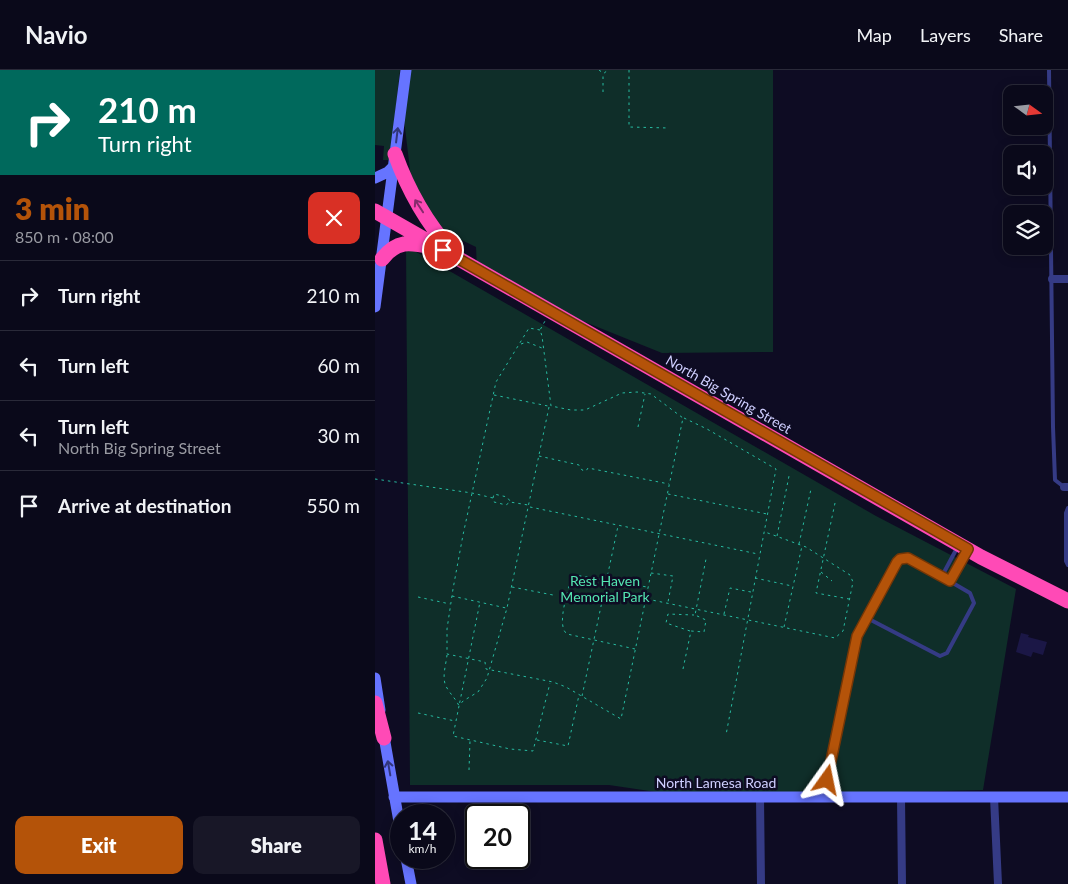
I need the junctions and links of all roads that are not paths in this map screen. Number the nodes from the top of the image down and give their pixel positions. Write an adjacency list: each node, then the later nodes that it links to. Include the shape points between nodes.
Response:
1 (406, 70): 3 (street, one-way to 1)
2 (1049, 70): 10 (lane)
3 (394, 160): 4 (street, via 388,172); 5 (street); 8 (highway, one-way to 3, via 415,201)
4 (375, 178)
5 (381, 215): 7 (highway, North Big Spring Street); 9 (street)
6 (375, 245): 9 (street)
7 (443, 250): 8 (highway, North Big Spring Street); 9 (highway, via 401,244 390,250)
8 (459, 259): 15 (highway, North Big Spring Street)
9 (381, 262): 12 (street)
10 (1052, 279): 11 (street); 13 (lane, via 1055,480)
11 (1068, 279)
12 (375, 307)
13 (1066, 487)
14 (1068, 508): 16 (lane)
15 (964, 547): 17 (lane); 18 (lane); 19 (highway, North Big Spring Street)
16 (1068, 565)
17 (942, 576): 18 (lane); 20 (lane, via 908,558 900,559)
18 (950, 581): 20 (lane, via 970,593 974,603 943,655)
19 (1068, 601)
20 (867, 618): 26 (lane, via 857,636)
21 (375, 678): 23 (street)
22 (375, 703): 23 (highway)
23 (384, 738): 24 (street, one-way to 23)
24 (394, 797): 25 (street, North Lamesa Road); 30 (street)
25 (760, 797): 26 (street, North Lamesa Road); 35 (street)
26 (824, 797): 27 (street, North Lamesa Road)
27 (901, 797): 28 (street, North Lamesa Road); 36 (street)
28 (994, 797): 29 (street, North Lamesa Road); 37 (street)
29 (1068, 797)
30 (395, 804)
31 (375, 840): 33 (highway)
32 (408, 869): 34 (street)
33 (383, 884)
34 (411, 884)
35 (761, 884)
36 (902, 884)
37 (998, 884)

